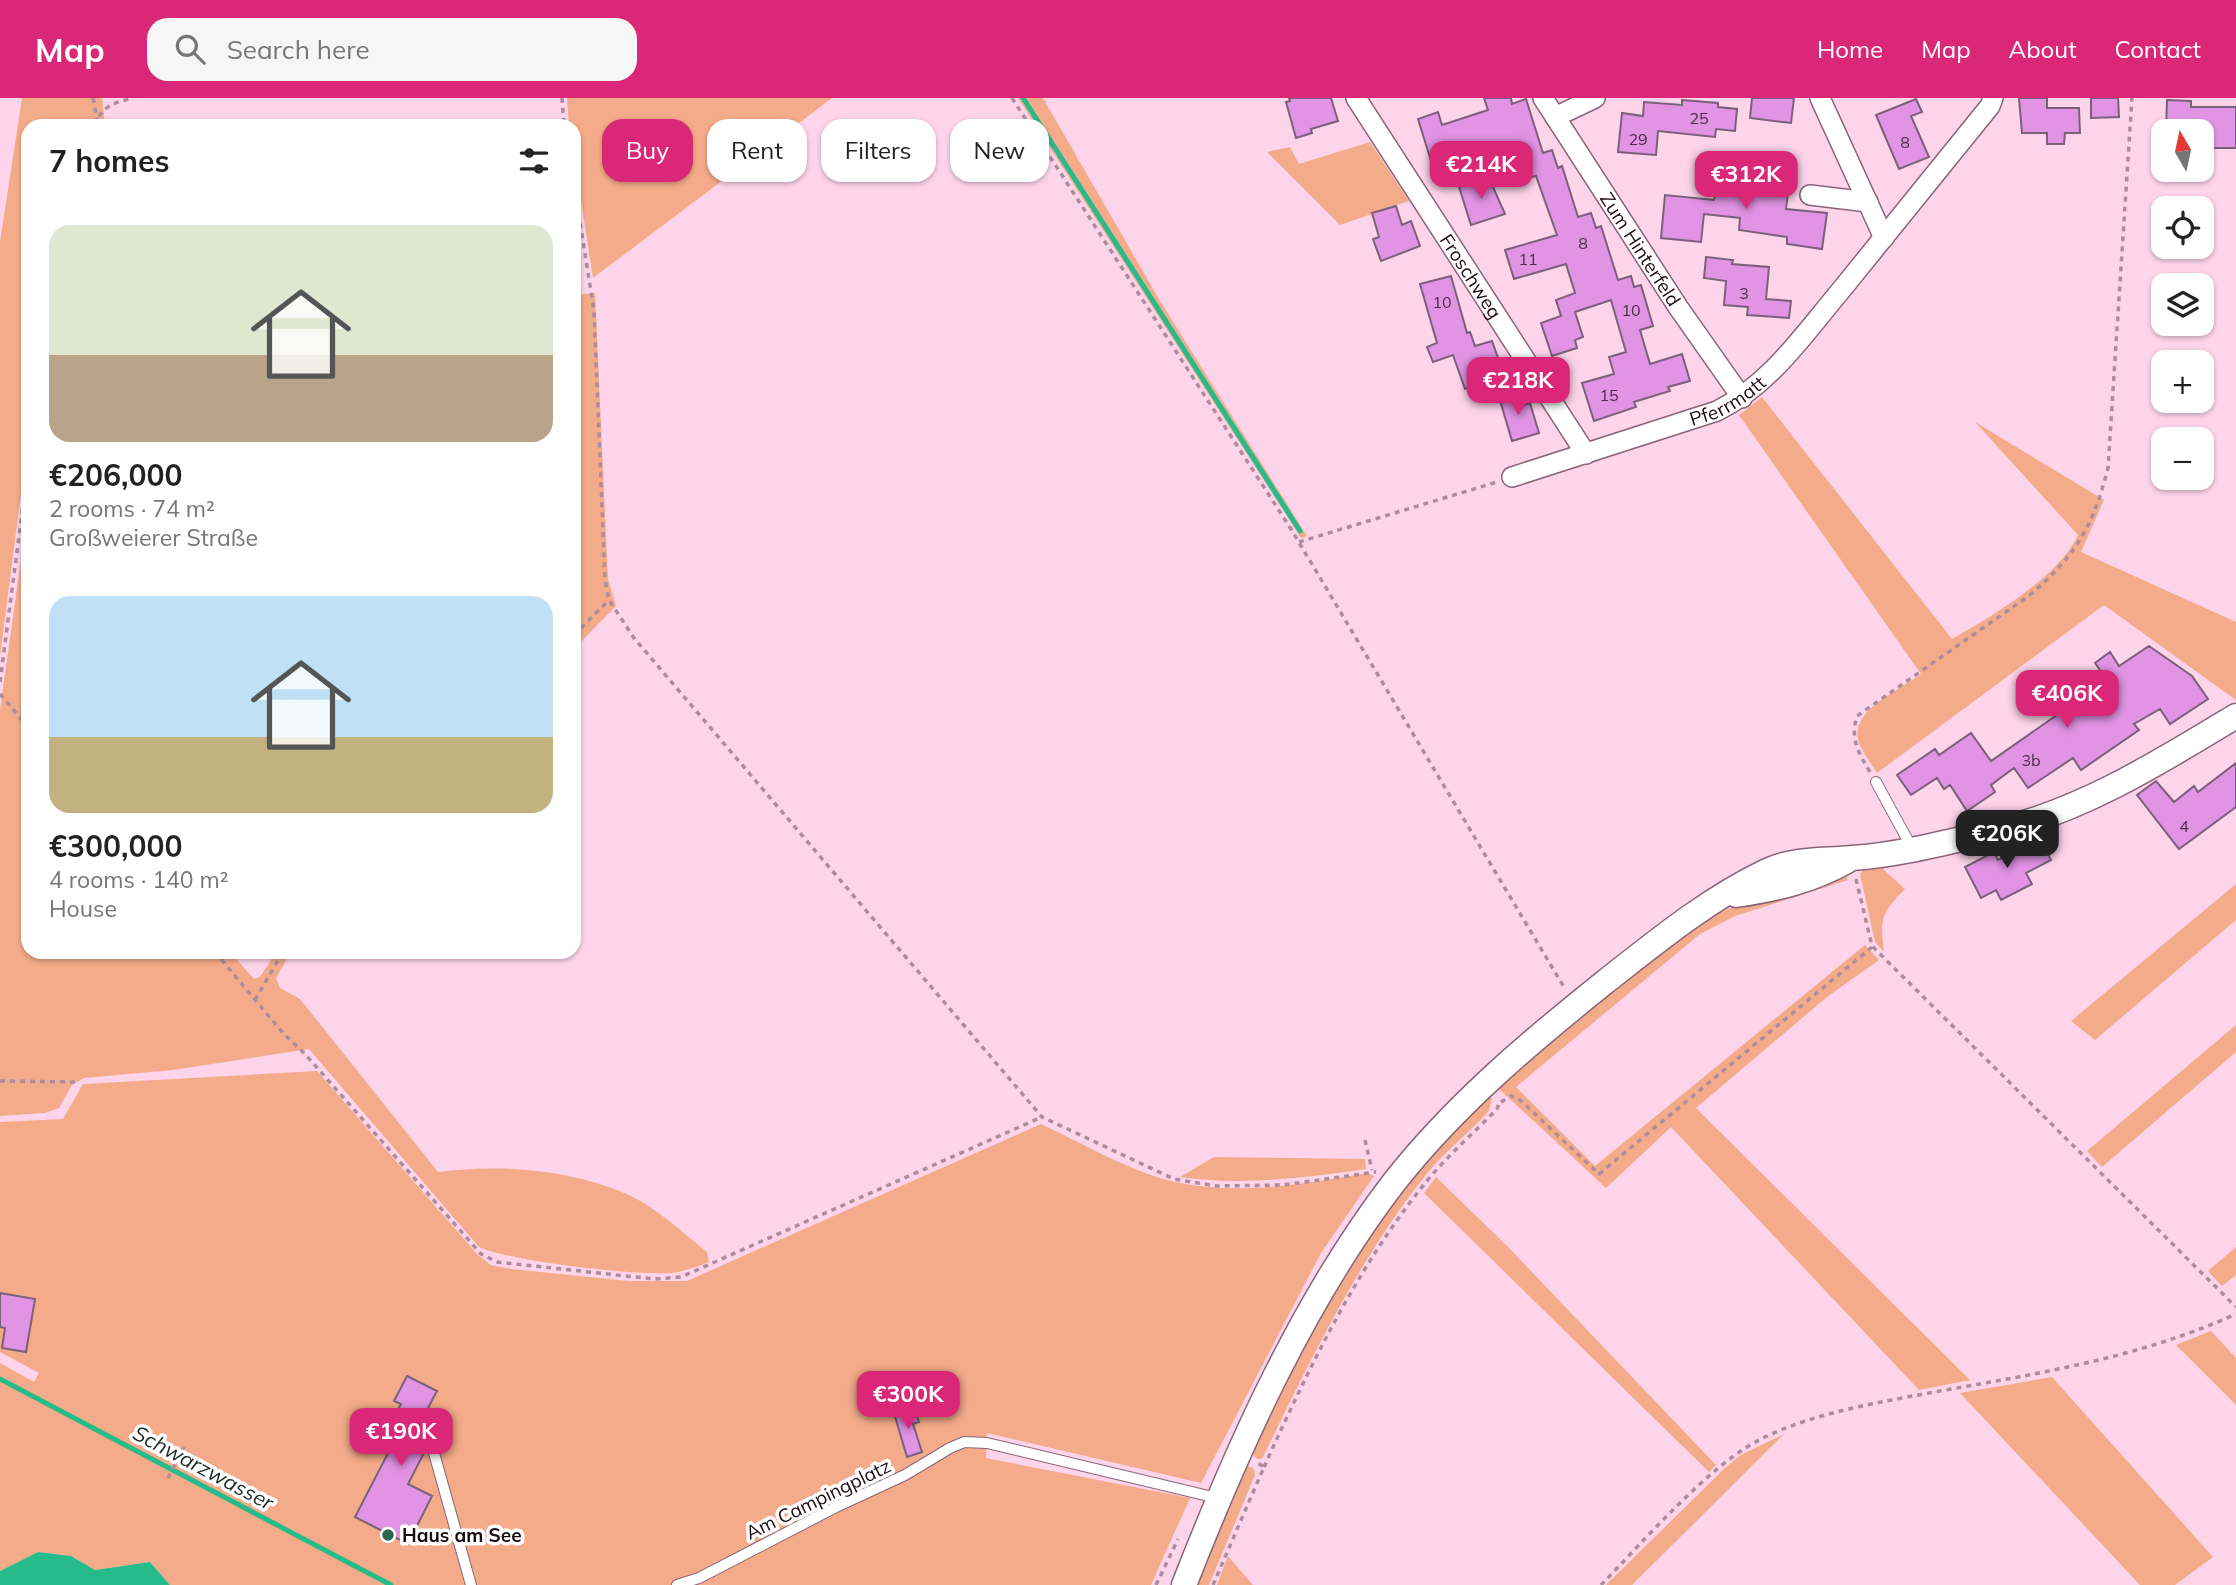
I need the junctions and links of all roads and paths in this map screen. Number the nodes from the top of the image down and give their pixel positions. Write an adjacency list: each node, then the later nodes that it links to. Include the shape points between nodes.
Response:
1 (93, 98): 12 (path)
2 (562, 98): 13 (path)
3 (1012, 98): 22 (path)
4 (1356, 98): 19 (street, Froschweg)
5 (1543, 98): 11 (street, Zum Hinterfeld)
6 (1595, 98): 11 (street)
7 (1820, 98): 15 (street)
8 (1993, 98): 17 (street, Pferrmatt)
9 (2132, 98): 29 (path, via 2108,468 2101,498 2076,549 2055,573 1857,716 1855,748)
10 (128, 99): 12 (path, via 110,103)
11 (1555, 117): 18 (street, Zum Hinterfeld)
12 (97, 119)
13 (564, 119)
14 (1810, 195): 15 (street)
15 (1868, 202): 17 (street)
16 (581, 229): 23 (path, via 594,312)
17 (1884, 238): 18 (street, Pferrmatt, via 1771,374)
18 (1742, 398): 19 (street, Pferrmatt, via 1717,411)
19 (1586, 454): 20 (street, Pferrmatt)
20 (1513, 477): 22 (path)
21 (21, 521): 25 (path)
22 (1299, 542): 36 (path)
23 (609, 600): 24 (path); 40 (path, via 634,638)
24 (581, 628)
25 (0, 682)
26 (0, 694): 28 (path)
27 (2236, 716): 30 (street, via 2079,804 1999,830)
28 (21, 719)
29 (1876, 782): 30 (lane)
30 (1912, 848): 31 (street)
31 (1852, 858): 32 (path); 36 (street, via 1816,878 1725,897 1670,931)
32 (1872, 946): 39 (path, via 1599,1174 1518,1098); 42 (path)
33 (221, 959): 35 (path)
34 (279, 959): 35 (path)
35 (255, 1000): 40 (path, via 481,1254 515,1265 681,1278)
36 (1577, 1004): 39 (street)
37 (0, 1082): 38 (path)
38 (78, 1082)
39 (1492, 1093): 46 (street, via 1395,1182 1310,1311); 47 (path, via 1394,1224 1347,1298)
40 (1042, 1117): 41 (path, via 1174,1179 1216,1186 1283,1185 1373,1170)
41 (1366, 1140)
42 (2236, 1307)
43 (2236, 1314): 54 (path, via 2113,1359 1833,1414 1761,1439 1723,1466)
44 (184, 1447): 48 (path)
45 (434, 1453): 50 (lane)
46 (1240, 1454): 47 (path); 49 (street)
47 (1264, 1467): 53 (path)
48 (168, 1478)
49 (1218, 1498): 51 (lane, Am Campingplatz, via 987,1443 964,1442 699,1578); 52 (street)
50 (471, 1585)
51 (677, 1585)
52 (1184, 1585)
53 (1213, 1585)
54 (1601, 1585)

